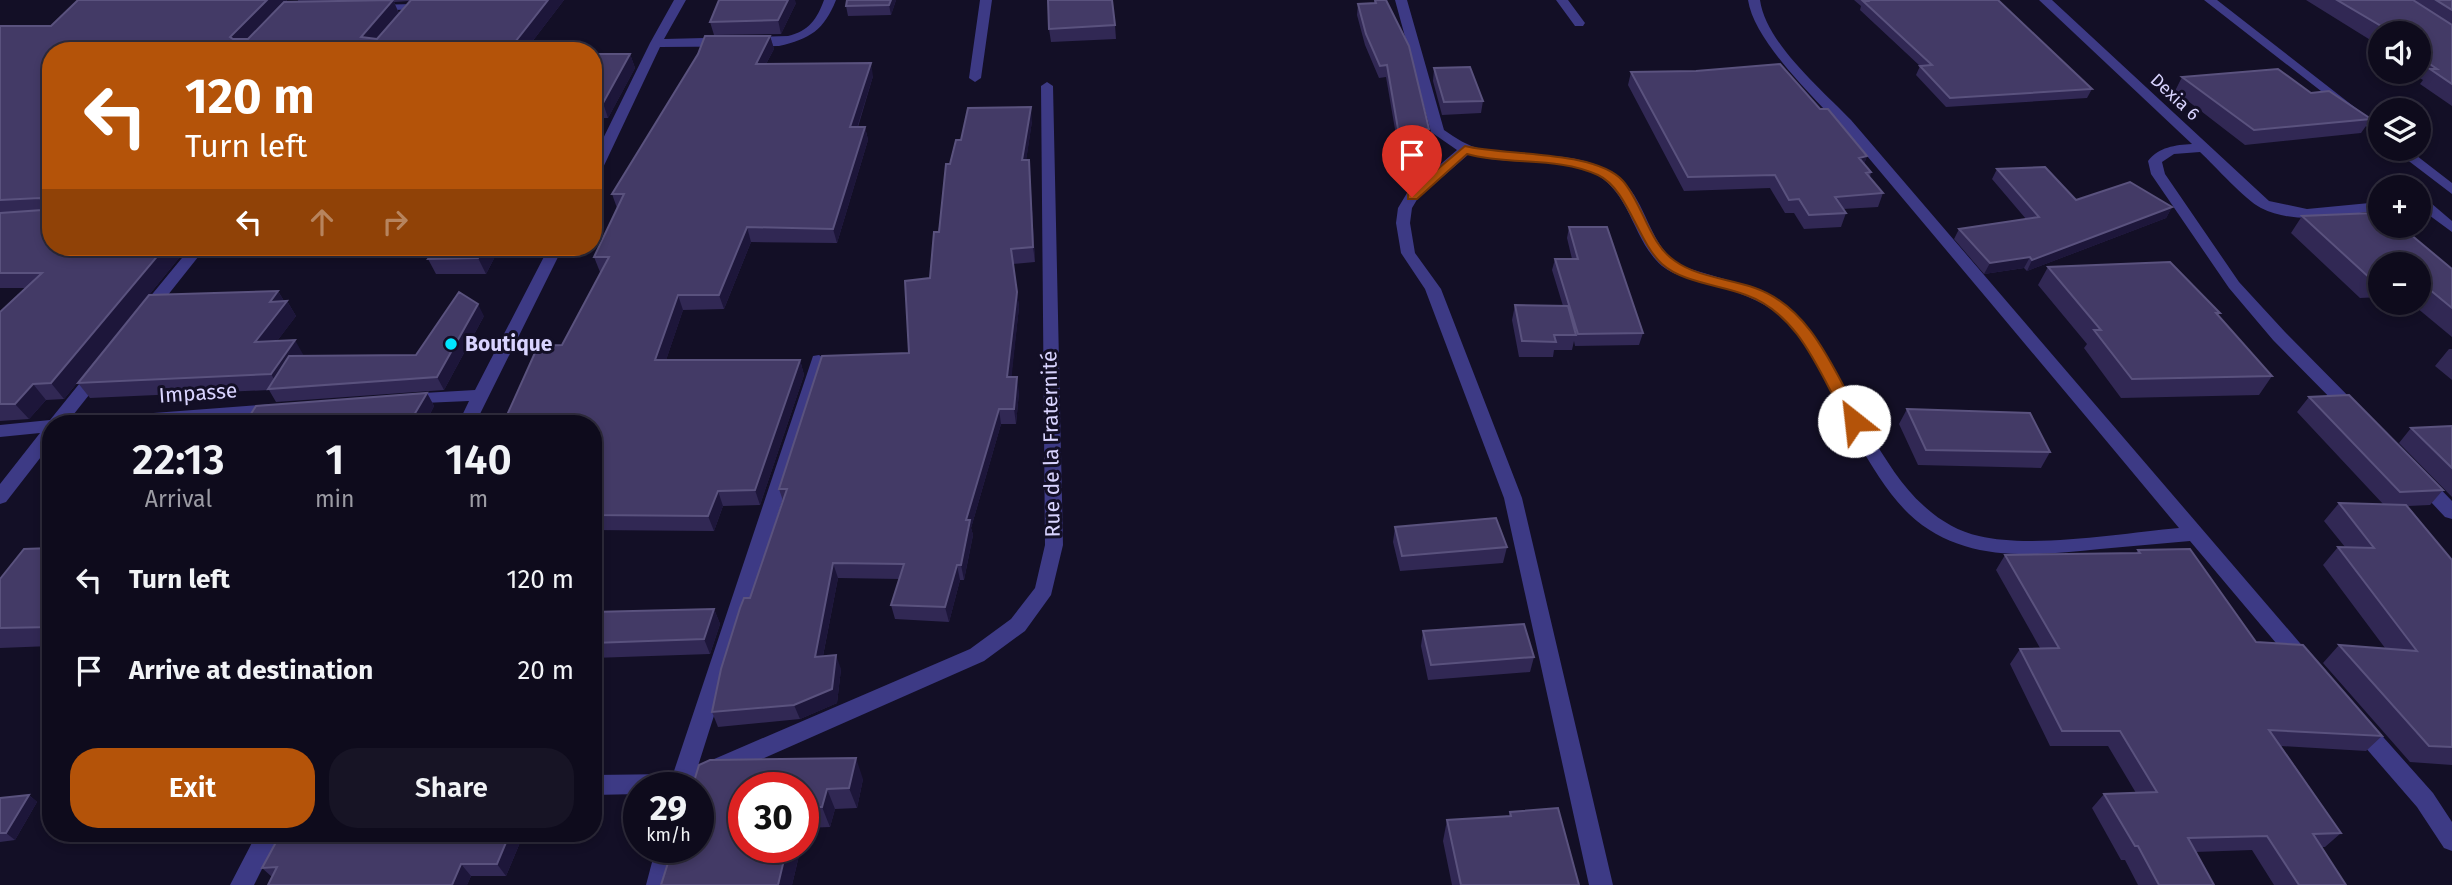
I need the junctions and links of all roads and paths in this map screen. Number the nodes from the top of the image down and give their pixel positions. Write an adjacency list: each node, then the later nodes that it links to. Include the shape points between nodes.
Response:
1 (680, 0): 13 (street)
2 (830, 0): 13 (street, via 816,29 793,39)
3 (986, 0): 14 (street)
4 (1401, 0): 18 (street, via 1438,132)
5 (1562, 0): 11 (street)
6 (1754, 0): 45 (street, via 1760,23 1777,46)
7 (2045, 0): 17 (street, Dexia 6)
8 (2210, 0): 16 (street)
9 (417, 3): 10 (street); 12 (street)
10 (363, 8)
11 (1579, 23)
12 (401, 24)
13 (656, 43): 19 (street)
14 (975, 78)
15 (1047, 86): 49 (street, Rue de la Fraternité, via 1054,545 1044,590 1018,625 977,654)
16 (2368, 124)
17 (2204, 148): 24 (street, Dexia 6, via 2264,204 2287,213); 38 (street, via 2161,153 2155,161 2158,174 2234,285)
18 (1465, 150): 45 (street, via 1566,162 1603,173 1618,183 1669,264 1752,292 1787,312 1803,331 1867,444 1916,510 1944,528 2005,550); 57 (street, via 1405,208 1408,253 1433,289 1513,498)
19 (602, 155)
20 (2415, 161): 21 (street)
21 (2452, 190)
22 (2452, 197): 23 (street)
23 (2431, 200)
24 (2368, 207)
25 (2431, 211): 26 (street)
26 (2452, 228)
27 (192, 256): 29 (street)
28 (551, 256): 32 (street)
29 (132, 330)
30 (819, 360): 48 (street)
31 (107, 361): 35 (street)
32 (480, 395): 33 (street); 37 (street)
33 (384, 402)
34 (289, 409): 36 (street, Impasse)
35 (64, 415)
36 (208, 415)
37 (470, 415)
38 (2370, 428)
39 (42, 429): 40 (street)
40 (0, 430)
41 (42, 441): 43 (street)
42 (2407, 466): 44 (street)
43 (0, 497)
44 (2452, 512)
45 (2193, 534): 46 (street)
46 (2318, 677)
47 (2344, 708): 52 (street, via 2425,800)
48 (685, 772)
49 (712, 772)
50 (602, 785): 51 (street, Rue de la Fraternité)
51 (623, 785)
52 (2452, 841)
53 (264, 842): 55 (street)
54 (664, 863): 56 (street)
55 (242, 885)
56 (659, 885)
57 (1601, 885)

